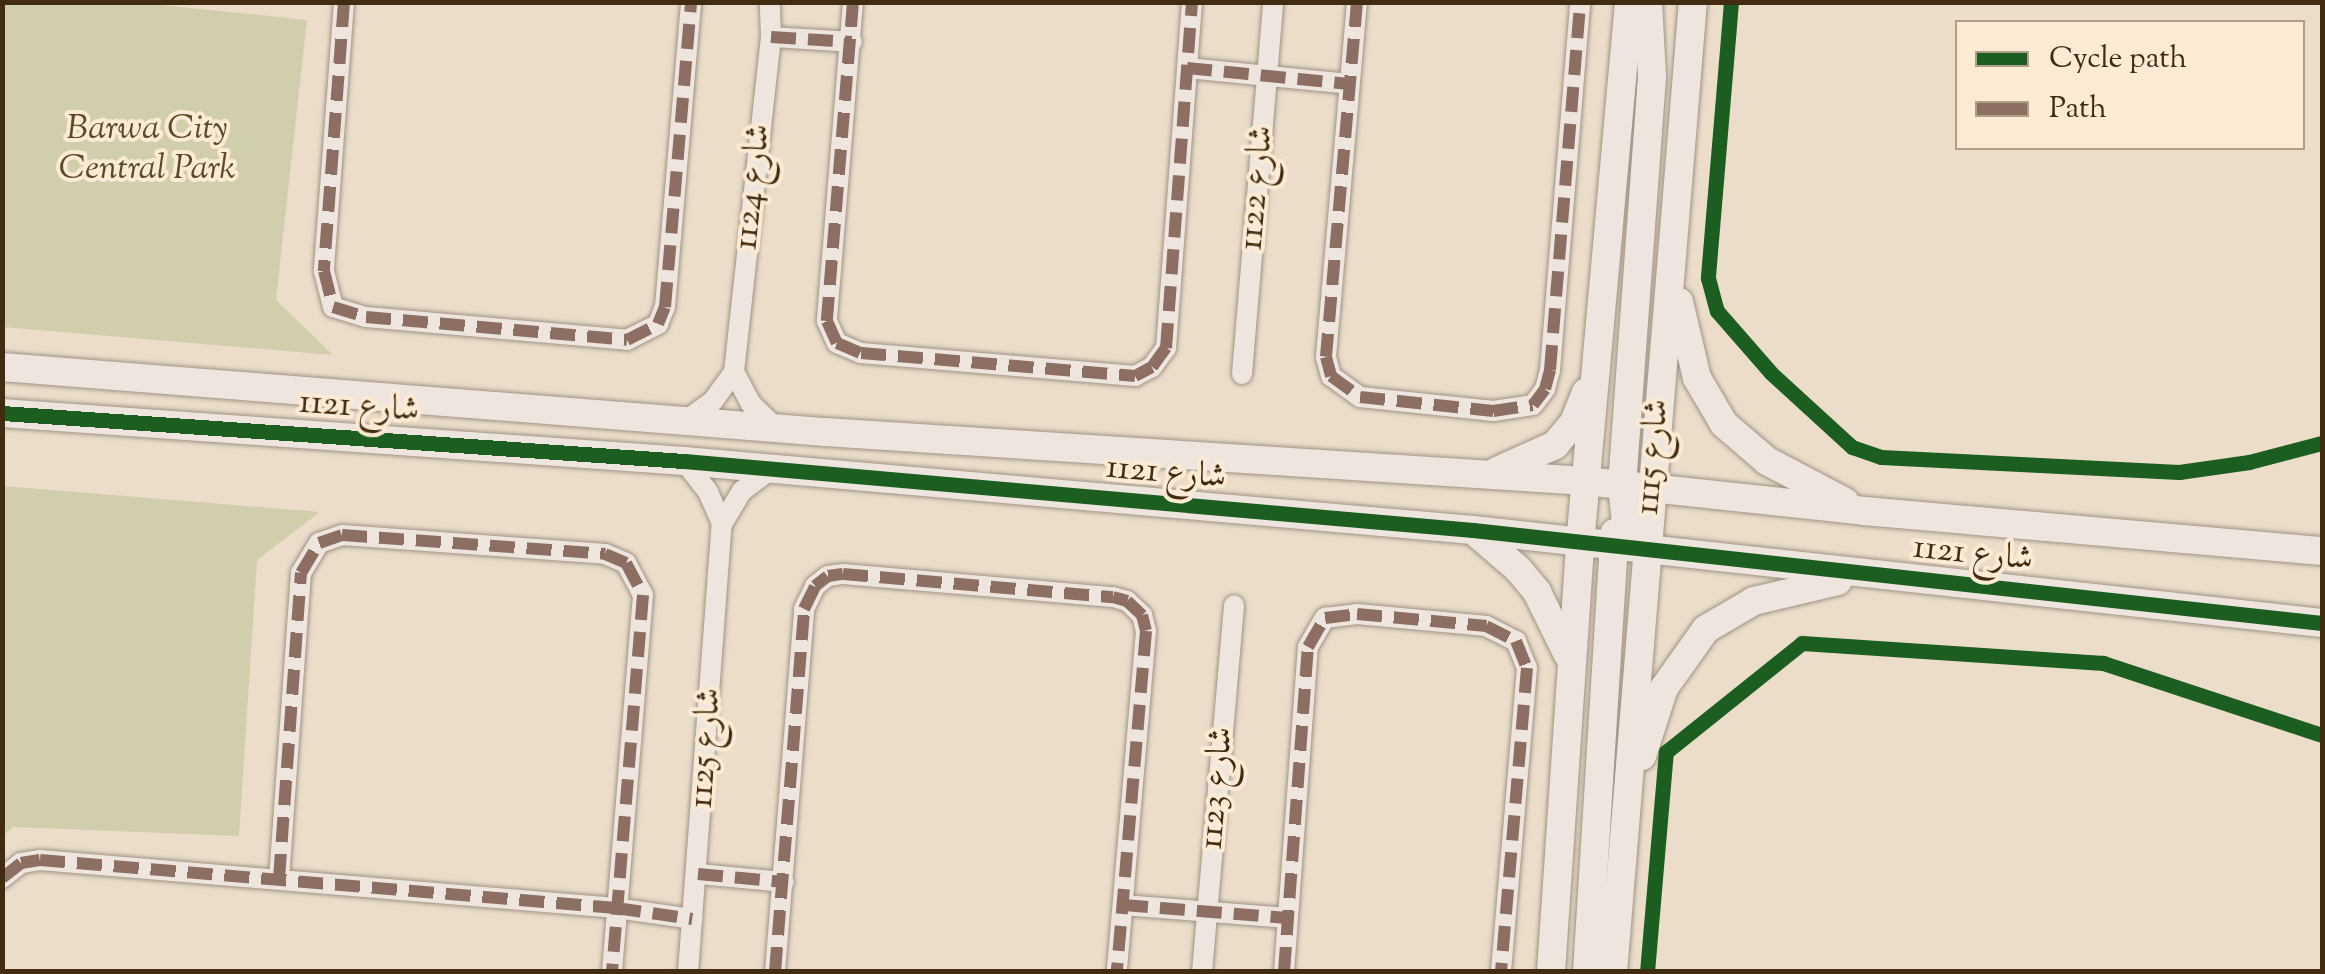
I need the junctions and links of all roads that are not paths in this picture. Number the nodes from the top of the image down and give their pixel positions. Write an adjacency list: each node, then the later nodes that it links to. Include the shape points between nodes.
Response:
1 (344, 2): 2 (street, via 324,270 333,307 366,317 627,340 658,324 665,307)
2 (691, 2)
3 (770, 2): 12 (street, شارع 1124)
4 (853, 2): 13 (street)
5 (1192, 2): 14 (street)
6 (1273, 2): 15 (street, شارع 1122)
7 (1357, 2): 16 (street)
8 (1580, 2): 16 (street, via 1550,370 1533,406 1492,411 1375,400 1346,390 1331,376 1326,356)
9 (1629, 2): 18 (street, شارع 1115)
10 (1648, 2): 29 (street, via 1652,76)
11 (1692, 2): 17 (street, شارع 1115)
12 (771, 36): 13 (street); 20 (street, شارع 1124)
13 (852, 42): 14 (street, via 827,322 838,343 861,353 1135,376 1166,348)
14 (1188, 68): 15 (street)
15 (1268, 76): 16 (street); 21 (street, شارع 1122)
16 (1349, 84)
17 (1672, 257): 30 (street, شارع 1115); 31 (street, via 1686,347 1724,424 1767,461)
18 (1596, 356): 27 (street, via 1585,397 1555,446); 28 (street, شارع 1115)
19 (2, 366): 23 (street, شارع 1121)
20 (734, 372): 23 (street, via 713,401); 24 (street, via 751,404)
21 (1242, 374)
22 (2, 413): 25 (street, شارع 1121)
23 (684, 422): 24 (street, شارع 1121)
24 (777, 429): 27 (street, شارع 1121)
25 (684, 461): 26 (street, شارع 1121); 32 (street)
26 (772, 468): 32 (street, via 742,491); 33 (street, شارع 1121)
27 (1486, 474): 28 (street, شارع 1121)
28 (1586, 481): 29 (street, شارع 1121); 34 (street, شارع 1115); 35 (street, via 1609,511)
29 (1622, 485): 30 (street, شارع 1121); 36 (street, via 1626,523)
30 (1652, 488): 31 (street, شارع 1121); 36 (street, شارع 1115)
31 (1864, 511): 37 (street, شارع 1121)
32 (722, 524): 43 (street, شارع 1125)
33 (1473, 530): 34 (street, شارع 1121); 41 (street, via 1537,592)
34 (1580, 544): 35 (street, شارع 1121); 41 (street, شارع 1115)
35 (1615, 548): 36 (street, شارع 1121); 60 (street)
36 (1646, 551): 38 (street, شارع 1121); 42 (street, شارع 1115)
37 (2322, 551)
38 (1869, 574): 40 (street, شارع 1121); 42 (street, via 1782,592 1706,629 1664,688)
39 (1234, 605): 49 (street, شارع 1123)
40 (2322, 623)
41 (1572, 666): 59 (street, شارع 1115)
42 (1626, 814): 61 (street, شارع 1115)
43 (698, 874): 46 (street); 51 (street, شارع 1125)
44 (2, 878): 45 (street, via 21,863 40,860)
45 (279, 879): 48 (street); 48 (street, via 302,573 318,543 342,535 605,554 626,563 643,596)
46 (784, 882): 47 (street, via 804,609 814,586 844,574 1113,596 1136,608 1146,632); 54 (street)
47 (1123, 905): 49 (street); 55 (street)
48 (616, 908): 51 (street); 52 (street)
49 (1206, 912): 50 (street); 56 (street, شارع 1123)
50 (1287, 918): 57 (street); 58 (street, via 1314,632 1325,618 1340,614 1486,626 1516,641 1527,668)
51 (692, 919): 53 (street, شارع 1125)
52 (612, 972)
53 (688, 972)
54 (775, 972)
55 (1117, 972)
56 (1202, 972)
57 (1284, 972)
58 (1501, 972)
59 (1551, 972)
60 (1586, 972)
61 (1613, 972)

